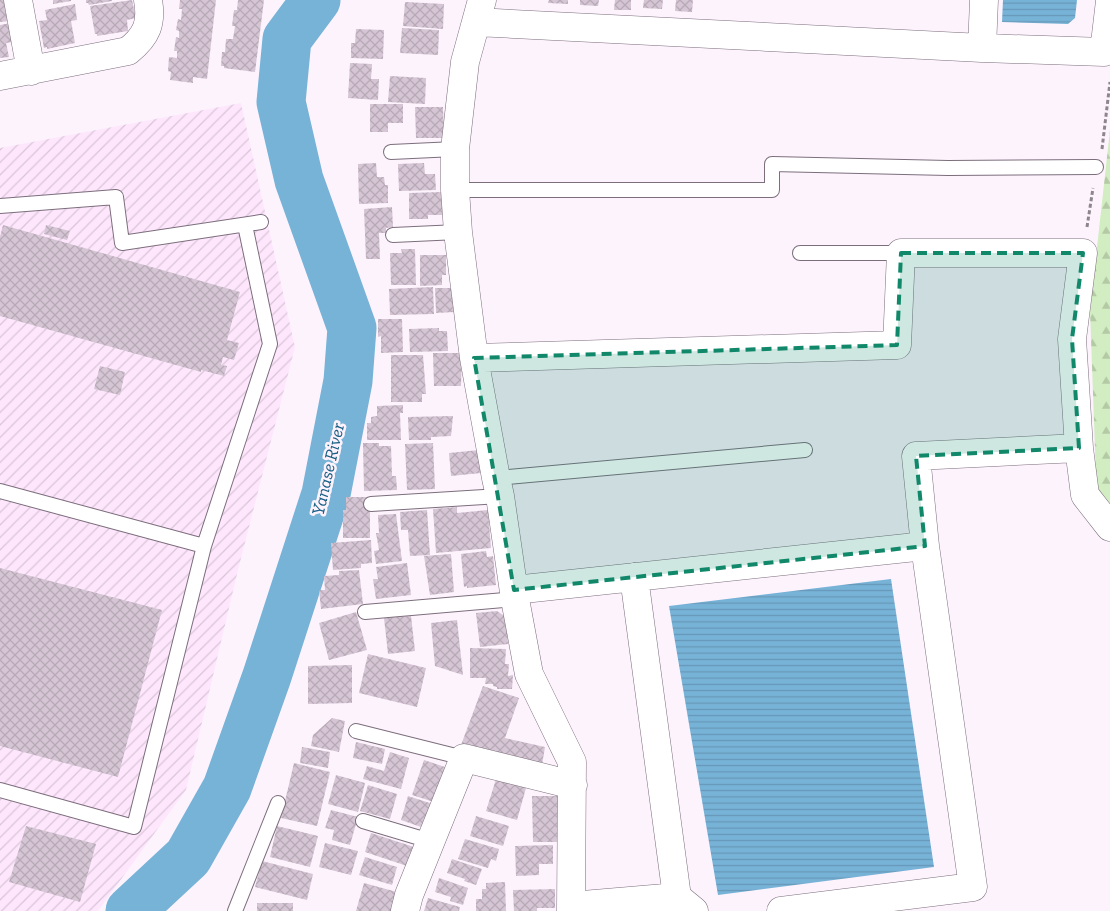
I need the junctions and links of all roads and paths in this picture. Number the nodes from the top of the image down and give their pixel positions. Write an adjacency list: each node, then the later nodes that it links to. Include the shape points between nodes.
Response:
1 (18, 0): 7 (street)
2 (148, 0): 7 (street, via 148,27 140,42 128,50)
3 (984, 0): 6 (street)
4 (1110, 1): 6 (street, via 1104,52)
5 (479, 11): 6 (street); 9 (street, via 465,62)
6 (982, 48)
7 (31, 71): 8 (street)
8 (0, 76)
9 (455, 149): 10 (lane); 12 (street)
10 (391, 152)
11 (1096, 167): 12 (lane, via 772,164 772,190)
12 (455, 190): 16 (street)
13 (0, 206): 15 (lane, via 116,197 122,242)
14 (262, 222): 15 (lane)
15 (245, 225): 27 (lane, via 270,344)
16 (458, 232): 17 (lane); 20 (street)
17 (393, 235)
18 (800, 253): 19 (lane)
19 (901, 253): 20 (street, via 897,345); 21 (street, via 1083,253 1072,339)
20 (474, 358): 23 (street)
21 (1079, 448): 26 (street, via 1085,495); 28 (street, via 916,456)
22 (805, 450): 23 (lane)
23 (498, 487): 25 (lane); 30 (street)
24 (0, 491): 27 (lane)
25 (371, 504)
26 (1110, 527)
27 (204, 546): 35 (lane, via 134,827)
28 (925, 546): 29 (street); 43 (street, via 973,887)
29 (634, 577): 30 (street); 39 (street)
30 (515, 594): 31 (lane); 34 (street, via 529,674 572,762)
31 (365, 612)
32 (356, 731): 33 (lane)
33 (464, 758): 34 (street); 38 (street)
34 (573, 785): 40 (street)
35 (0, 790)
36 (278, 802): 41 (lane)
37 (363, 821): 38 (lane)
38 (430, 841): 42 (street)
39 (685, 904): 40 (street)
40 (571, 909)
41 (236, 911)
42 (405, 911)
43 (780, 911)

